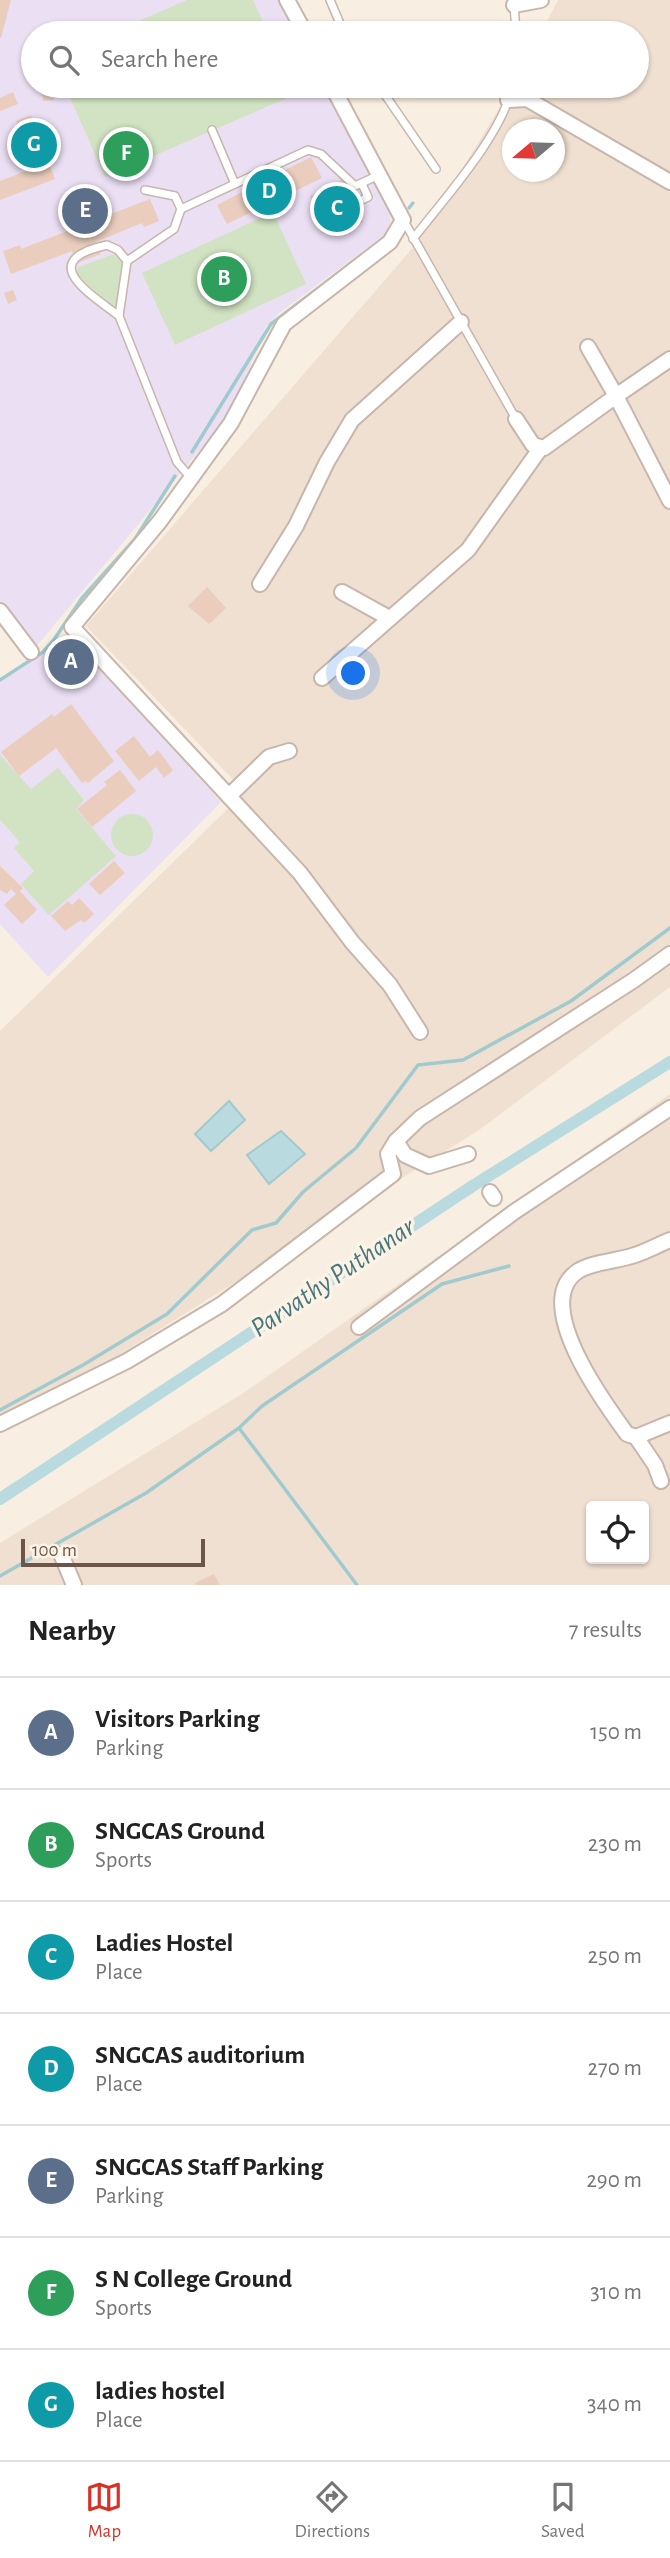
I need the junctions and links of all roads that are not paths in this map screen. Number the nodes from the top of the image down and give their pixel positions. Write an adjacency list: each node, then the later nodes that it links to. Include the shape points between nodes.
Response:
1 (287, 0): 5 (street)
2 (330, 0): 6 (lane)
3 (541, 0): 4 (street)
4 (513, 3): 7 (lane)
5 (298, 21)
6 (339, 21)
7 (515, 21)
8 (338, 98): 14 (street)
9 (387, 98): 13 (lane)
10 (507, 98): 22 (lane, via 478,154)
11 (524, 98): 15 (street)
12 (212, 130): 16 (lane)
13 (436, 169)
14 (379, 175): 17 (lane); 21 (street)
15 (670, 182)
16 (236, 184): 17 (lane, via 312,150 355,186); 20 (lane)
17 (362, 184): 19 (lane)
18 (145, 190): 20 (lane, via 175,196)
19 (365, 199)
20 (181, 209): 23 (lane, via 174,229)
21 (403, 220): 22 (lane); 31 (street, via 390,242 284,324 231,423)
22 (413, 239): 25 (lane)
23 (127, 261): 24 (lane); 24 (lane, via 107,246 82,253 70,267 76,283)
24 (119, 316): 31 (lane, via 177,462)
25 (461, 323): 29 (lane); 33 (street, via 352,420)
26 (588, 347): 28 (street)
27 (670, 359): 28 (street)
28 (616, 396): 30 (street); 32 (street)
29 (516, 419): 30 (street)
30 (540, 449): 36 (street, via 468,550)
31 (191, 478): 40 (street, via 72,628)
32 (670, 501)
33 (260, 584)
34 (342, 592): 36 (street)
35 (0, 611): 37 (street)
36 (389, 618): 38 (street)
37 (31, 652)
38 (323, 678)
39 (289, 751): 40 (street, via 269,757)
40 (229, 796): 42 (street, via 300,873 390,985)
41 (670, 954): 44 (street, via 420,1118)
42 (419, 1032)
43 (670, 1108): 47 (street, via 514,1212)
44 (396, 1140): 45 (street, via 405,1155 429,1166); 49 (street, via 388,1154 393,1174 222,1304 127,1361)
45 (468, 1154)
46 (670, 1240): 50 (street, via 577,1272 564,1290 561,1309 572,1345 627,1434)
47 (359, 1327)
48 (670, 1423): 50 (street)
49 (0, 1424)
50 (636, 1437): 51 (street)
51 (661, 1481)
52 (61, 1554): 53 (street)
53 (74, 1585)

